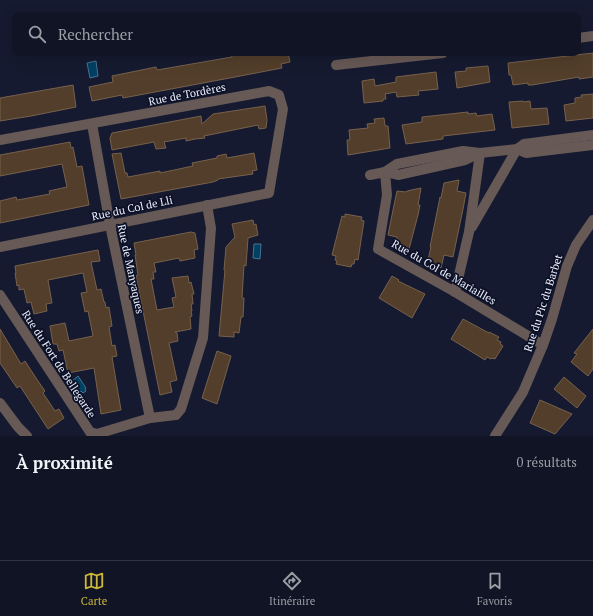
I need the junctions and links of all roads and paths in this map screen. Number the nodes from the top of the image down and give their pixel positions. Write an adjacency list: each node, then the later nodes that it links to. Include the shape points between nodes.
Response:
1 (593, 36): 2 (street)
2 (581, 38)
3 (416, 56): 4 (street)
4 (336, 65)
5 (92, 124): 7 (street, Rue de Tordères); 13 (street, Rue de Tordères, via 269,91 279,95 283,110); 16 (street, Rue de Manyaques)
6 (593, 135): 9 (street, via 524,144)
7 (0, 140)
8 (593, 145): 9 (street, via 526,153)
9 (517, 149): 10 (street); 17 (street)
10 (480, 153): 11 (street, via 463,151 397,164); 17 (street)
11 (385, 172): 12 (street); 19 (street, Rue du Col de Mariailles, via 387,195 378,248)
12 (370, 175)
13 (269, 193): 14 (street, Rue du Col de Lli)
14 (207, 205): 16 (street, Rue du Col de Lli); 23 (street, Rue du Fort de Bellegarde, via 211,228 203,338 181,409 176,415)
15 (593, 220): 21 (street, Rue du Pic du Barbet, via 576,245 567,266)
16 (110, 225): 18 (street, Rue du Col de Lli); 23 (street, Rue de Manyaques)
17 (469, 232): 19 (street)
18 (0, 247)
19 (455, 292): 21 (street, Rue du Col de Mariailles)
20 (0, 295): 23 (street, Rue du Fort de Bellegarde, via 90,432 97,434)
21 (543, 345): 24 (street, Rue du Pic du Barbet, via 523,392)
22 (0, 403): 25 (street)
23 (150, 418)
24 (499, 435)
25 (27, 436)

